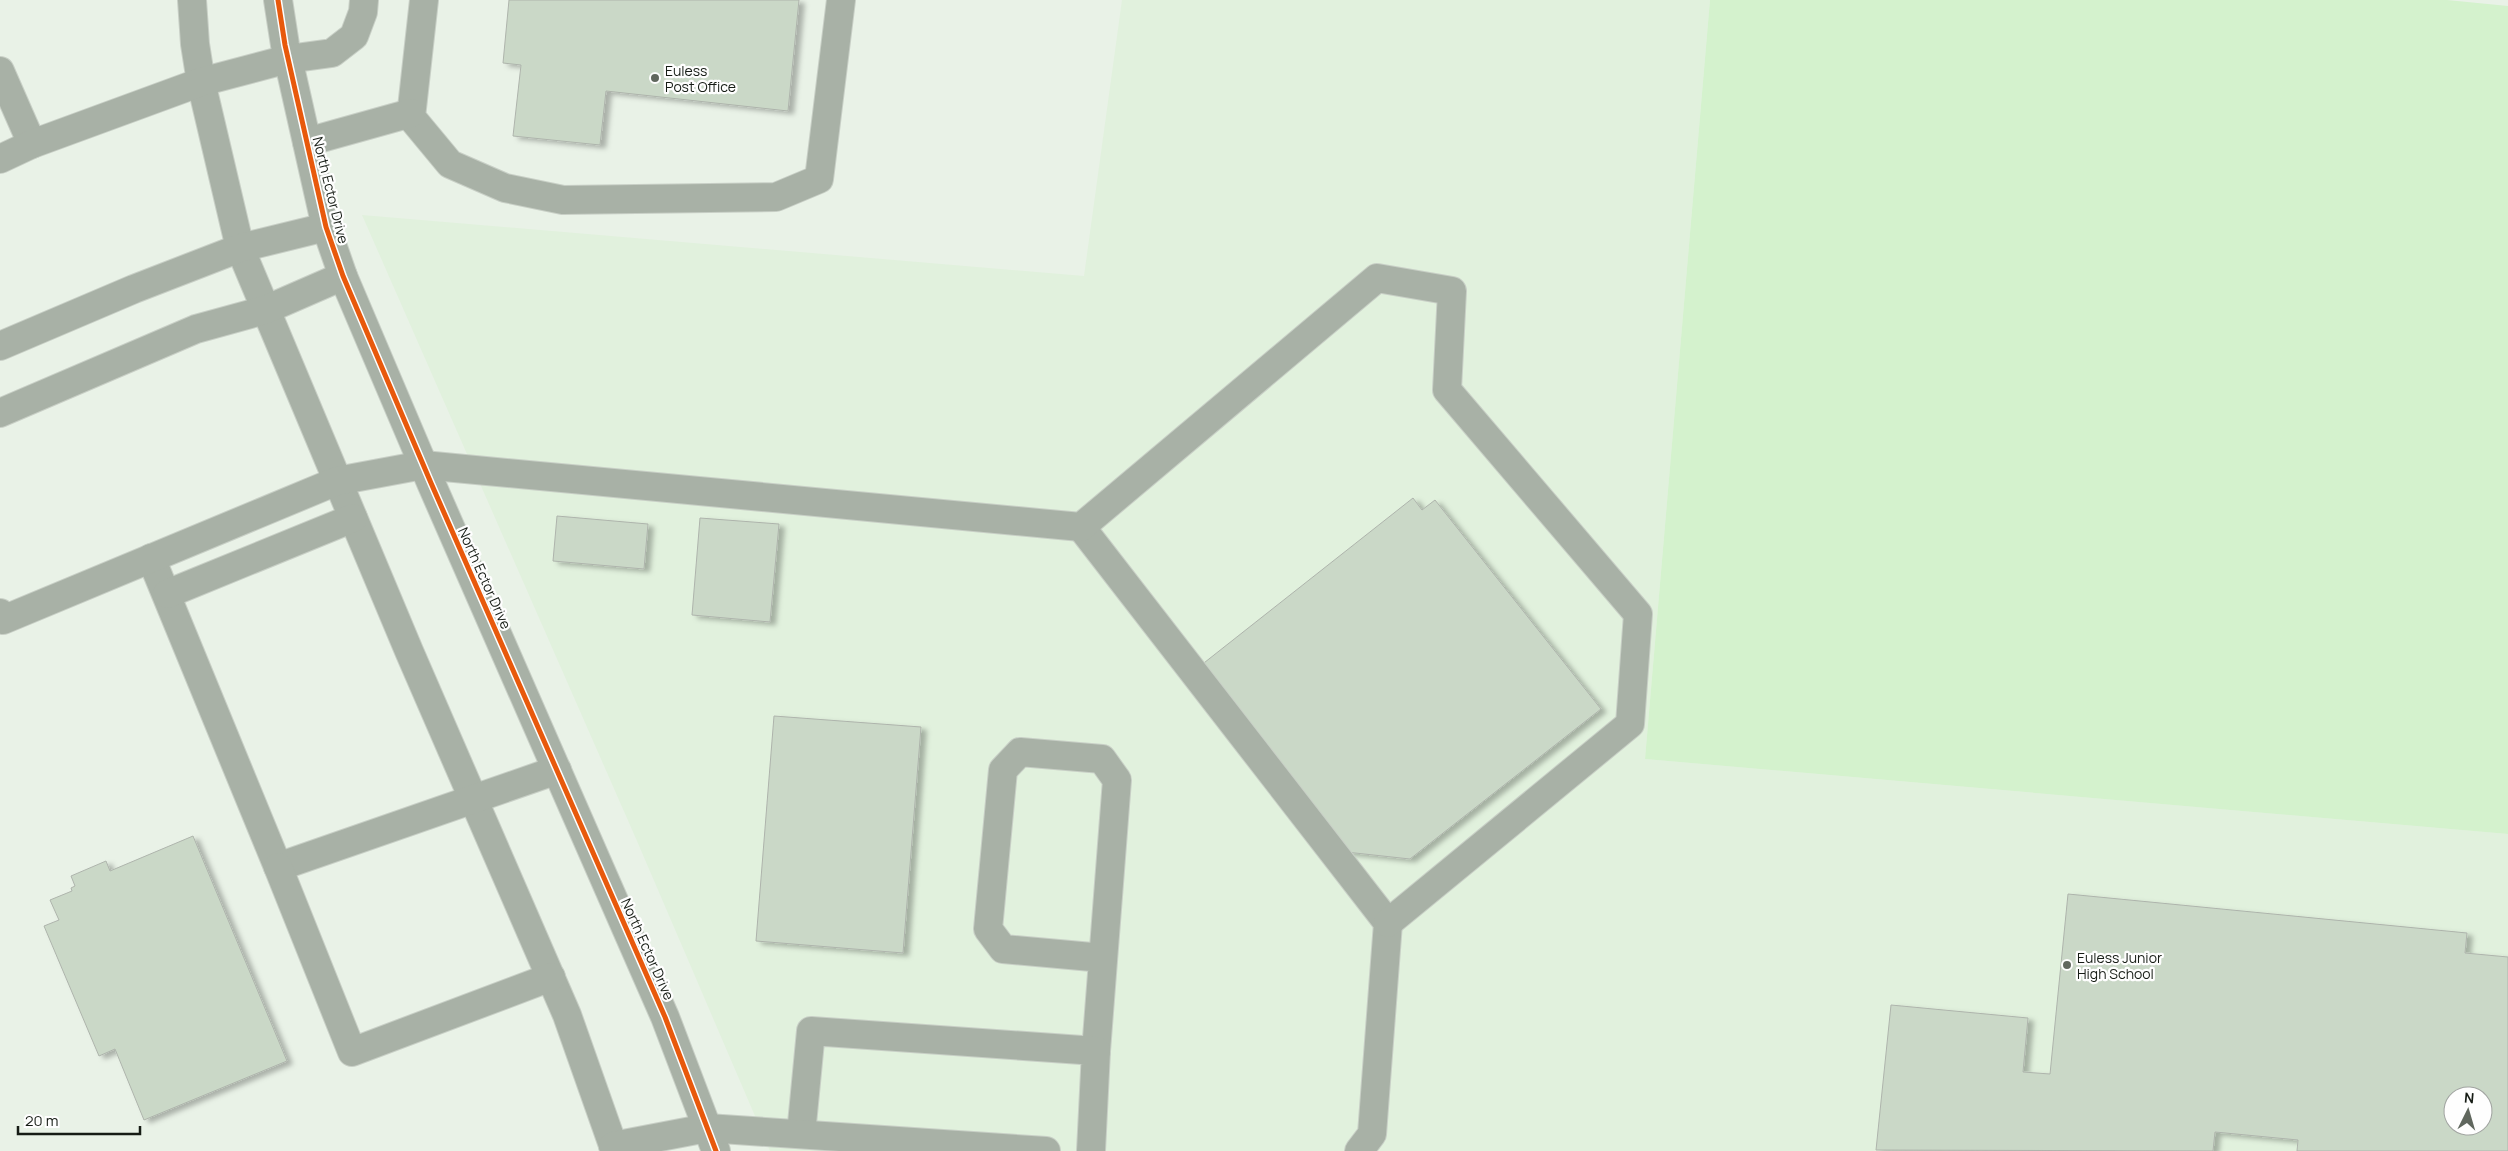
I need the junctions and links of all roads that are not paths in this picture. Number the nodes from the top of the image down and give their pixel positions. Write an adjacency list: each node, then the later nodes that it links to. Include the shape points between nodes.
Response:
1 (192, 0): 8 (street)
2 (278, 0): 6 (street, North Ector Drive)
3 (364, 0): 6 (street, via 354,36 332,53)
4 (424, 0): 9 (street)
5 (841, 0): 9 (street, via 819,179 776,197 563,200 505,188 450,164)
6 (288, 59): 8 (street); 10 (street, North Ector Drive)
7 (0, 72): 11 (street)
8 (201, 82): 11 (street); 14 (street)
9 (411, 113): 10 (street)
10 (306, 142): 13 (street, North Ector Drive)
11 (32, 144): 12 (street)
12 (0, 159)
13 (326, 227): 14 (street); 15 (street, North Ector Drive)
14 (240, 248): 16 (street); 17 (street)
15 (343, 276): 16 (street); 19 (street, North Ector Drive)
16 (265, 310): 18 (street, via 196,329); 20 (street)
17 (0, 346)
18 (0, 413)
19 (423, 465): 20 (street); 22 (street); 26 (street, North Ector Drive)
20 (337, 481): 21 (street); 23 (street)
21 (353, 518): 24 (street); 27 (street)
22 (1080, 527): 29 (street); 29 (street, via 1377,278 1452,291 1446,390 1638,614 1630,724)
23 (151, 558): 24 (street); 25 (street, via 3,620)
24 (167, 594): 28 (street)
25 (0, 614)
26 (556, 770): 27 (street); 34 (street, North Ector Drive, via 665,1017)
27 (473, 798): 28 (street); 31 (street)
28 (278, 867): 31 (street, via 352,1052)
29 (1388, 923): 38 (street, via 1372,1134)
30 (1103, 958): 30 (street, via 1117,780 1102,759 1020,752 1003,770 988,929 1003,949); 32 (street)
31 (551, 977): 35 (street)
32 (1096, 1051): 33 (street, via 811,1030); 37 (street)
33 (801, 1134): 34 (street); 36 (street)
34 (711, 1140): 35 (street)
35 (614, 1149)
36 (1046, 1151)
37 (1091, 1151)
38 (1359, 1151)

